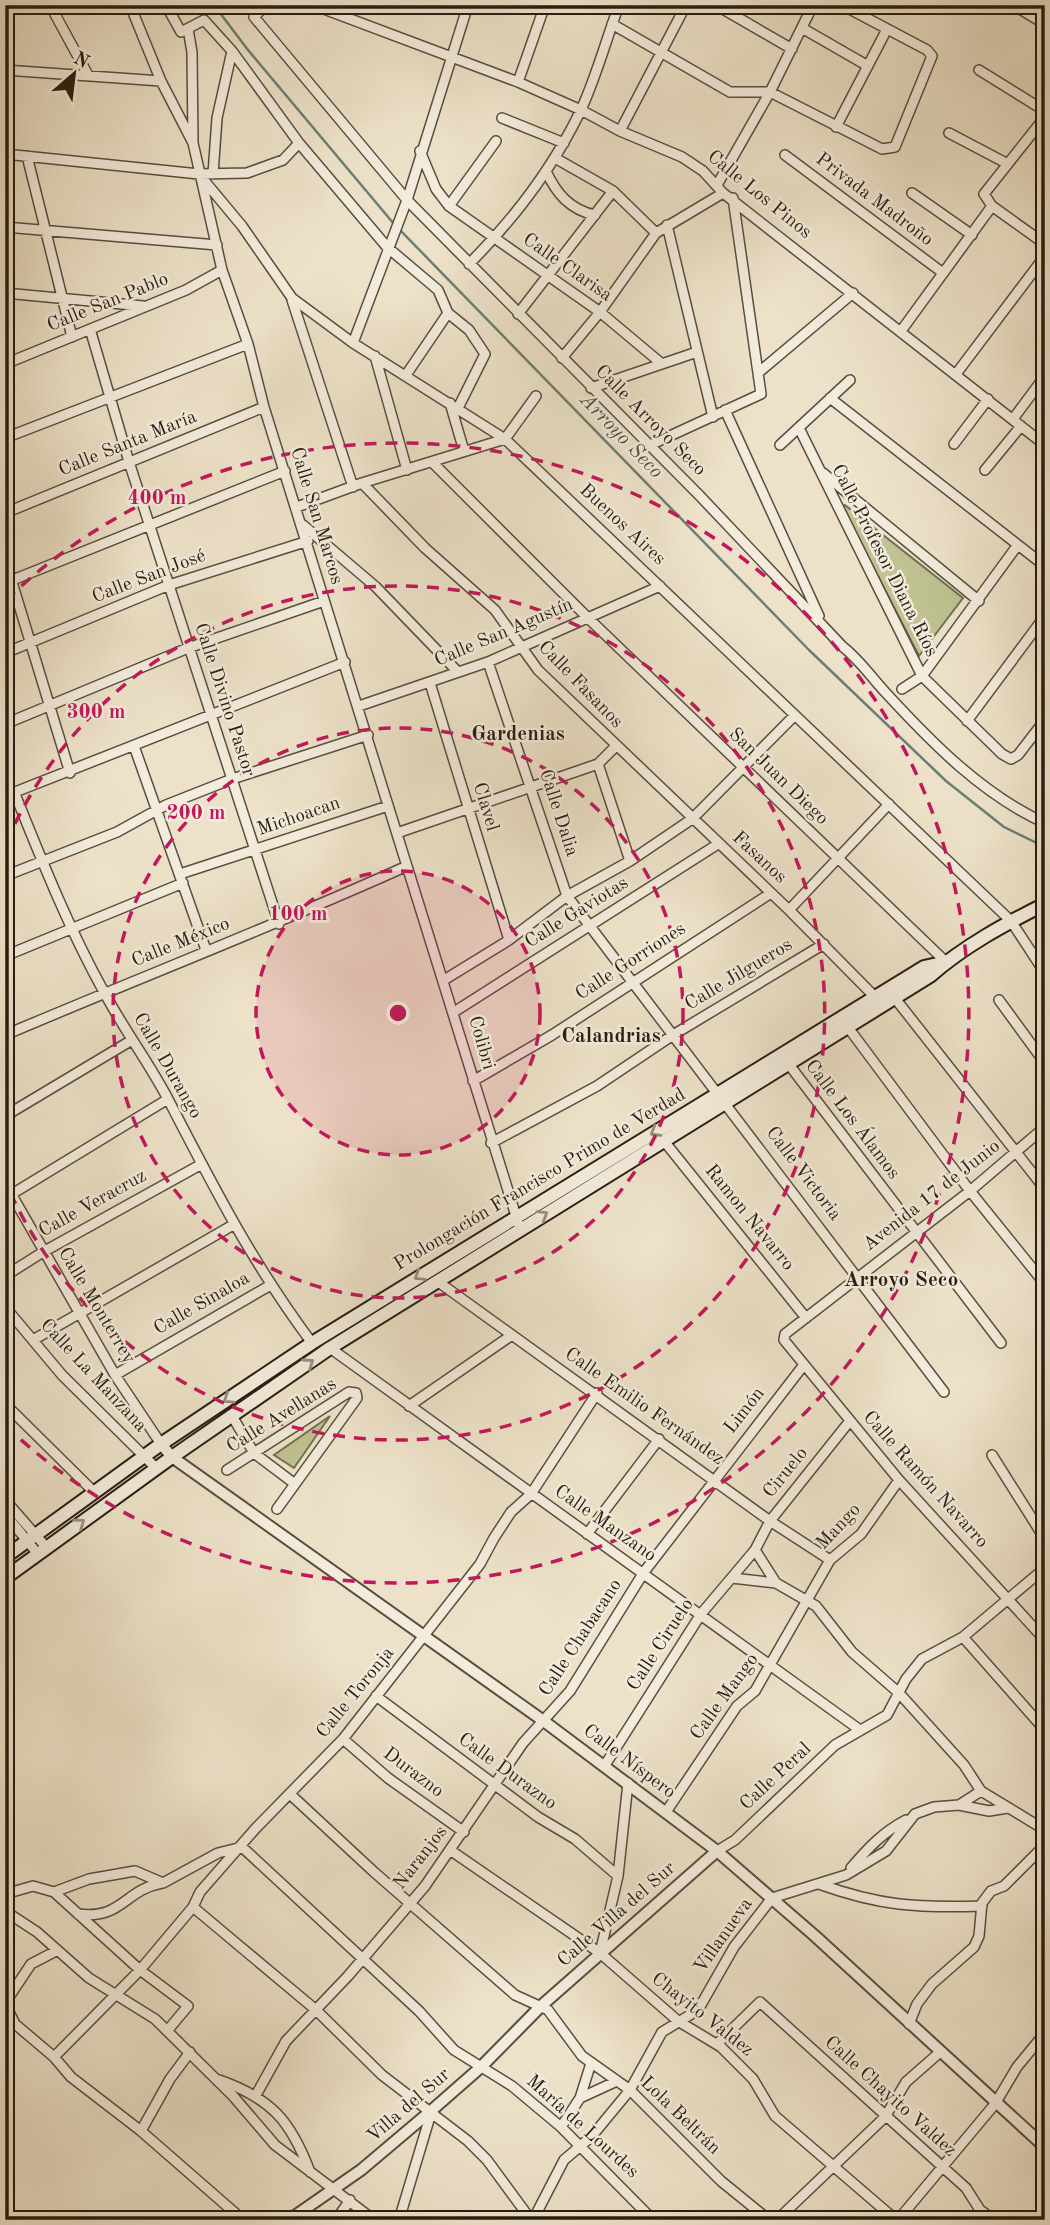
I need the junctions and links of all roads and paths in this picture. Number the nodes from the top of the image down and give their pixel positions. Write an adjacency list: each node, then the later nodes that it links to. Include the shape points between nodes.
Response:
1 (130, 5): 28 (street)
2 (166, 5): 18 (street)
3 (266, 5): 55 (street, Calle Arroyo Seco, via 254,17)
4 (313, 5): 23 (street, Calle Los Pinos)
5 (468, 5): 23 (street)
6 (545, 5): 29 (street)
7 (619, 5): 16 (street)
8 (686, 5): 22 (street)
9 (716, 5): 20 (street)
10 (813, 5): 17 (street)
11 (842, 5): 19 (street)
12 (1013, 5): 15 (street)
13 (50, 6): 14 (street); 27 (street)
14 (5, 7)
15 (1045, 23)
16 (612, 24): 22 (street); 31 (street)
17 (802, 28): 20 (street); 24 (street)
18 (185, 30): 21 (street, via 204,20); 41 (street, via 192,52)
19 (886, 31): 24 (street); 35 (street, via 932,56 895,147 889,150)
20 (792, 49): 30 (street)
21 (232, 51): 39 (street); 50 (street, via 217,118)
22 (661, 51): 30 (street, via 730,92); 36 (street)
23 (450, 57): 29 (street, Calle Los Pinos); 42 (street)
24 (868, 66): 35 (street)
25 (5, 70): 27 (street)
26 (979, 70): 32 (street)
27 (88, 75): 28 (street)
28 (161, 80): 41 (street)
29 (518, 82): 31 (street, Calle Los Pinos)
30 (770, 92): 35 (street); 51 (street)
31 (581, 110): 36 (street, Calle Los Pinos); 40 (street)
32 (1045, 111)
33 (1045, 117): 47 (street)
34 (502, 118): 40 (street)
35 (836, 127)
36 (620, 131): 51 (street, Calle Los Pinos, via 682,157)
37 (949, 132): 47 (street)
38 (496, 141): 56 (street)
39 (299, 143): 50 (street, via 282,159 247,173); 67 (street)
40 (564, 143): 46 (street)
41 (193, 144): 49 (street, Calle San Marcos)
42 (420, 151): 55 (street); 56 (street, via 436,189)
43 (5, 154): 45 (street)
44 (785, 155): 71 (street, Privada Madroño)
45 (27, 156): 49 (street); 61 (street)
46 (555, 158): 48 (street); 52 (street)
47 (1006, 163): 57 (street, via 984,194)
48 (546, 171): 58 (street, via 554,189 570,205); 64 (street)
49 (199, 174): 50 (street); 66 (street, Calle San Marcos); 75 (street, Buenos Aires)
50 (214, 174)
51 (720, 189): 54 (street, Calle Los Pinos); 59 (street)
52 (613, 191): 58 (street); 62 (street)
53 (912, 193): 63 (street)
54 (733, 198): 74 (street, Calle Los Pinos); 91 (street)
55 (405, 204): 67 (street); 69 (street, Calle Arroyo Seco)
56 (449, 206): 64 (street, Calle Clarisa)
57 (992, 206): 63 (street); 65 (street)
58 (595, 215): 72 (street)
59 (667, 225): 62 (street); 86 (street)
60 (5, 226): 61 (street)
61 (46, 231): 66 (street); 76 (street)
62 (656, 233): 78 (street)
63 (972, 234): 71 (street)
64 (495, 239): 69 (street); 72 (street, Calle Clarisa)
65 (1045, 244)
66 (217, 246): 70 (street, Calle San Marcos)
67 (387, 247): 79 (street, via 438,290); 84 (street)
68 (1045, 256): 92 (street)
69 (469, 264): 80 (street, Calle Arroyo Seco)
70 (222, 270): 77 (street, Calle San Pablo); 85 (street, Calle San Marcos)
71 (943, 273): 82 (street)
72 (548, 276): 78 (street, Calle Clarisa); 80 (street)
73 (5, 293): 76 (street)
74 (853, 293): 82 (street, Calle Los Pinos); 91 (street)
75 (292, 298): 84 (street, Buenos Aires); 120 (street)
76 (63, 299): 77 (street); 83 (street)
77 (145, 306): 81 (street, Calle San Pablo)
78 (600, 312): 88 (street); 90 (street, Calle Clarisa)
79 (448, 313): 93 (street); 101 (street, via 469,330 485,354)
80 (518, 314): 88 (street, Calle Arroyo Seco)
81 (90, 329): 83 (street, Calle San Pablo); 98 (street, Calle Divino Pastor)
82 (901, 331): 92 (street, Calle Los Pinos)
83 (72, 337): 89 (street, Calle San Pablo)
84 (353, 343): 87 (street, Buenos Aires)
85 (248, 344): 98 (street); 102 (street, Calle San Marcos)
86 (697, 352): 90 (street); 104 (street)
87 (375, 356): 93 (street, Buenos Aires); 116 (street)
88 (562, 358): 96 (street, Calle Arroyo Seco)
89 (7, 362)
90 (662, 364): 96 (street)
91 (758, 373): 103 (street, via 761,394)
92 (956, 374): 100 (street, Calle Los Pinos)
93 (406, 375): 101 (street, Buenos Aires)
94 (1045, 376): 105 (street)
95 (850, 380): 99 (street)
96 (591, 388): 112 (street, Calle Arroyo Seco)
97 (536, 396): 108 (street)
98 (111, 398): 107 (street); 115 (street, Calle Divino Pastor)
99 (830, 398): 106 (street); 126 (street)
100 (988, 399): 105 (street, Calle Los Pinos); 109 (street)
101 (454, 405): 108 (street, Buenos Aires); 113 (street)
102 (264, 407): 115 (street, Calle Santa María); 119 (street, Calle San Marcos)
103 (725, 410): 104 (street); 136 (street)
104 (713, 416): 112 (street)
105 (1017, 422): 111 (street, Calle Los Pinos); 118 (street)
106 (799, 428): 110 (street); 117 (street, Calle Profesor Diana Ríos)
107 (5, 438)
108 (505, 439): 113 (street); 131 (street, Buenos Aires)
109 (954, 444)
110 (780, 445)
111 (1045, 445)
112 (648, 446): 136 (street, Calle Arroyo Seco)
113 (464, 451): 114 (street)
114 (432, 462): 116 (street); 135 (street, San Juan Diego)
115 (129, 463): 122 (street, Calle Santa María); 124 (street, Calle Divino Pastor)
116 (407, 470): 120 (street)
117 (819, 470): 133 (street); 144 (street, Calle Profesor Diana Ríos)
118 (985, 470)
119 (285, 471): 121 (street, Calle San Marcos); 124 (street)
120 (357, 485): 121 (street); 139 (street, Calle Fasanos, via 495,610)
121 (297, 507): 123 (street, Calle San Marcos)
122 (5, 513)
123 (303, 525): 125 (street, Calle San Marcos); 143 (street, via 376,587)
124 (150, 526): 129 (street); 130 (street, Calle Divino Pastor)
125 (308, 541): 130 (street, Calle San José); 132 (street, Calle San Marcos)
126 (1017, 545): 128 (street); 133 (street)
127 (5, 559): 129 (street)
128 (1045, 566)
129 (9, 582): 137 (street)
130 (169, 585): 137 (street, Calle San José); 138 (street, Calle Divino Pastor)
131 (660, 586): 135 (street, Calle San Agustín); 150 (street, Buenos Aires)
132 (324, 601): 138 (street); 141 (street, Calle San Marcos)
133 (979, 601): 144 (street)
134 (1045, 616): 152 (street)
135 (587, 617): 139 (street, Calle San Agustín); 158 (street, San Juan Diego)
136 (821, 621): 168 (street, Calle Arroyo Seco, via 885,692 983,787)
137 (33, 642): 140 (street, Calle San José); 148 (street)
138 (188, 648): 148 (street); 149 (street, Calle Divino Pastor)
139 (520, 648): 142 (street, Calle San Agustín); 156 (street, Calle Fasanos)
140 (5, 653)
141 (345, 662): 147 (street, Calle San Marcos); 149 (street)
142 (488, 662): 143 (street, Calle San Agustín); 161 (street, Calle Dalia)
143 (458, 673): 145 (street, Calle San Agustín)
144 (922, 677): 146 (street); 152 (street, Calle Profesor Diana Ríos)
145 (430, 683): 147 (street, Calle San Agustín); 165 (street, Clavel)
146 (902, 689)
147 (359, 706): 154 (street, Calle San Marcos)
148 (51, 707): 153 (street); 159 (street)
149 (212, 712): 155 (street); 160 (street, Calle Divino Pastor)
150 (795, 715): 158 (street); 163 (street, Buenos Aires)
151 (1045, 720): 152 (street, Calle Profesor Diana Ríos, via 1011,759)
152 (967, 721)
153 (5, 724)
154 (368, 735): 160 (street); 164 (street, Calle San Marcos)
155 (134, 747): 159 (street); 166 (street)
156 (615, 747): 157 (street); 167 (street, Fasanos)
157 (598, 764): 161 (street); 173 (street)
158 (743, 768): 167 (street); 172 (street, San Juan Diego)
159 (70, 773): 162 (street)
160 (232, 779): 166 (street); 171 (street, Calle Divino Pastor)
161 (532, 787): 165 (street); 179 (street, Calle Dalia)
162 (10, 795): 174 (street, Calle Durango)
163 (889, 804): 172 (street); 182 (street, Buenos Aires)
164 (387, 806): 169 (street, Calle San Marcos); 171 (street, Michoacan)
165 (467, 808): 169 (street); 186 (street, Clavel)
166 (155, 811): 174 (street); 177 (street)
167 (692, 819): 170 (street, Fasanos); 173 (street)
168 (1045, 823)
169 (397, 833): 175 (street, Calle San Marcos)
170 (718, 844): 178 (street, Fasanos); 184 (street, Calle Gaviotas)
171 (253, 851): 177 (street, Michoacan); 183 (street, Calle Divino Pastor)
172 (839, 859): 181 (street); 190 (street, San Juan Diego)
173 (630, 861): 179 (street)
174 (43, 862): 176 (street); 185 (street, Calle Durango)
175 (407, 866): 183 (street, Calle México); 192 (street, Colibri)
176 (5, 876)
177 (181, 878): 185 (street, Michoacan); 188 (street)
178 (771, 893): 181 (street, Fasanos); 193 (street, Calle Gorriones)
179 (567, 896): 184 (street, Calle Dalia); 186 (street)
180 (1045, 904): 182 (main road, Prolongación Francisco Primo de Verdad)
181 (789, 910): 187 (street, Fasanos)
182 (1011, 921): 190 (main road, Prolongación Francisco Primo de Verdad); 191 (street, Buenos Aires)
183 (279, 924): 188 (street, Calle México)
184 (589, 925): 193 (street, Calle Dalia); 198 (street, Calle Gaviotas)
185 (73, 930): 189 (street, Michoacan); 194 (street, Calle Durango)
186 (509, 940): 192 (street)
187 (824, 944): 195 (street, Fasanos); 201 (street, Calle Jilgueros)
188 (206, 950): 194 (street, Calle México)
189 (5, 957)
190 (946, 962): 195 (main road, Prolongación Francisco Primo de Verdad, via 924,967); 196 (main road, Prolongación Francisco Primo de Verdad)
191 (1045, 973)
192 (444, 980): 198 (street, Colibri)
193 (633, 981): 201 (street, Calle Victoria); 205 (street, Calle Gorriones)
194 (104, 993): 200 (street, Calle México); 202 (street, Calle Durango)
195 (876, 997): 199 (main road, Prolongación Francisco Primo de Verdad)
196 (894, 997): 199 (main road, Prolongación Francisco Primo de Verdad); 212 (street)
197 (999, 1000): 204 (street)
198 (454, 1012): 205 (street, Colibri)
199 (844, 1022): 203 (main road, Prolongación Francisco Primo de Verdad); 206 (main road, Prolongación Francisco Primo de Verdad); 216 (street)
200 (5, 1035)
201 (673, 1035): 206 (street, Calle Victoria); 211 (street, Calle Jilgueros, via 597,1086)
202 (132, 1040): 207 (street, Calle Durango); 208 (street)
203 (787, 1062): 206 (main road, Prolongación Francisco Primo de Verdad); 220 (street, Calle Los Álamos)
204 (1045, 1063)
205 (473, 1081): 211 (street, Colibri)
206 (723, 1097): 210 (main road, Prolongación Francisco Primo de Verdad); 218 (main road, Prolongación Francisco Primo de Verdad, one-way to 218); 223 (street, Calle Victoria)
207 (168, 1099): 213 (street, Calle Durango); 217 (street)
208 (5, 1115)
209 (1045, 1127): 212 (street, Avenida 17 de Junio)
210 (664, 1141): 218 (main road, Prolongación Francisco Primo de Verdad, one-way to 210); 229 (street, Ramon Navarro)
211 (491, 1143): 218 (street, Colibri)
212 (1016, 1152): 215 (street); 216 (street, Avenida 17 de Junio)
213 (200, 1165): 219 (street, Calle Durango); 221 (street, Calle Veracruz)
214 (5, 1183): 217 (street, Calle Monterrey)
215 (1045, 1189)
216 (970, 1191): 220 (street, Avenida 17 de Junio); 225 (street)
217 (12, 1194): 221 (street, Calle Monterrey)
218 (518, 1223): 224 (main road, Prolongación Francisco Primo de Verdad); 233 (main road, Prolongación Francisco Primo de Verdad, one-way to 233)
219 (233, 1225): 226 (street, Calle Durango); 228 (street)
220 (915, 1233): 223 (street, Avenida 17 de Junio); 234 (street, Calle Los Álamos)
221 (43, 1252): 222 (street, Calle Veracruz); 228 (street, Calle Monterrey)
222 (5, 1276)
223 (859, 1277): 229 (street, Avenida 17 de Junio); 238 (street, Calle Victoria)
224 (436, 1281): 230 (street, Calle Emilio Fernández); 235 (main road, Prolongación Francisco Primo de Verdad)
225 (1045, 1284)
226 (269, 1286): 233 (street, Calle Durango); 237 (street, Calle Sinaloa)
227 (5, 1307): 231 (street, Calle La Manzana)
228 (81, 1311): 231 (street); 237 (street, Calle Monterrey)
229 (806, 1318): 232 (street, Avenida 17 de Junio, via 785,1334)
230 (512, 1335): 239 (street, Calle Emilio Fernández); 241 (street)
231 (33, 1340): 248 (street, Calle La Manzana)
232 (784, 1340): 236 (street, Calle Ramón Navarro)
233 (312, 1343): 245 (main road, Prolongación Francisco Primo de Verdad, one-way to 245)
234 (1001, 1343)
235 (330, 1348): 241 (street, Calle Manzano); 242 (main road, Prolongación Francisco Primo de Verdad, one-way to 235)
236 (803, 1366): 243 (street, Calle Ramón Navarro); 252 (street, Limón)
237 (116, 1375): 245 (street, Calle Monterrey)
238 (944, 1392)
239 (597, 1394): 244 (street, Calle Emilio Fernández); 256 (street, Calle Toronja)
240 (5, 1404): 255 (street)
241 (409, 1406): 256 (street, Calle Manzano)
242 (232, 1416): 246 (street); 249 (main road, Prolongación Francisco Primo de Verdad)
243 (849, 1422): 253 (street, Calle Ramón Navarro); 260 (street, Ciruelo)
244 (659, 1439): 252 (street, Calle Emilio Fernández); 261 (street)
245 (161, 1444): 248 (main road, Prolongación Francisco Primo de Verdad); 249 (street, Calle Níspero)
246 (254, 1453): 251 (street, Calle Avellanas); 254 (street); 254 (street, Calle Avellanas, via 349,1392 356,1393 357,1398)
247 (992, 1455): 263 (street)
248 (145, 1456): 250 (street, Calle La Manzana); 255 (main road, Prolongación Francisco Primo de Verdad)
249 (172, 1457): 250 (main road, Prolongación Francisco Primo de Verdad); 276 (street, Calle Níspero)
250 (156, 1468): 264 (main road, Prolongación Francisco Primo de Verdad, one-way to 250)
251 (227, 1470)
252 (715, 1479): 260 (street, Calle Emilio Fernández); 269 (street, Limón)
253 (899, 1480): 267 (street, Mango, via 861,1534); 273 (street, Calle Ramón Navarro)
254 (295, 1485): 258 (street)
255 (94, 1492): 262 (main road, Prolongación Francisco Primo de Verdad)
256 (531, 1494): 261 (street, Calle Manzano); 276 (street, Calle Toronja, via 511,1512 481,1564)
257 (5, 1500): 262 (street)
258 (278, 1509)
259 (5, 1514): 262 (street)
260 (770, 1521): 265 (street, Ciruelo); 267 (street, Calle Emilio Fernández)
261 (587, 1534): 269 (street, Calle Manzano)
262 (32, 1538): 264 (street); 266 (main road, Prolongación Francisco Primo de Verdad)
263 (1045, 1539)
264 (42, 1550): 270 (main road, Prolongación Francisco Primo de Verdad)
265 (755, 1550): 271 (street, Calle Ciruelo); 272 (street)
266 (5, 1557)
267 (831, 1560): 274 (street, Mango)
268 (1045, 1568): 273 (street, Calle Peral)
269 (644, 1572): 275 (street, Calle Manzano); 282 (street, Calle Chabacano, via 570,1691)
270 (5, 1578)
271 (732, 1578): 272 (street); 275 (street, Calle Ciruelo)
272 (776, 1583): 274 (street)
273 (1008, 1598): 277 (street, Calle Peral); 278 (street, Calle Ramón Navarro)
274 (809, 1601): 279 (street, Calle Mango); 280 (street, via 852,1652)
275 (701, 1614): 279 (street, Calle Manzano); 286 (street, Calle Ciruelo)
276 (424, 1636): 281 (street, Calle Toronja); 282 (street, Calle Níspero)
277 (963, 1637): 280 (street, Calle Peral, via 922,1659); 284 (street)
278 (1045, 1640)
279 (771, 1665): 283 (street, Calle Manzano); 293 (street, Calle Mango, via 755,1691 737,1706)
280 (899, 1693): 283 (street, Calle Peral, via 887,1715); 289 (street, via 964,1765)
281 (376, 1696): 285 (street, Calle Toronja); 288 (street, Calle Durazno)
282 (545, 1722): 286 (street, Calle Níspero); 288 (street, Naranjos, via 523,1743)
283 (860, 1730): 300 (street, Calle Peral, via 835,1745 735,1840)
284 (1045, 1730)
285 (343, 1739): 290 (street, Calle Toronja); 296 (street, Durazno)
286 (605, 1765): 287 (street, Calle Níspero)
287 (628, 1783): 293 (street, Calle Níspero); 302 (street)
288 (495, 1785): 296 (street, Naranjos); 302 (street, Calle Durazno, via 575,1839)
289 (981, 1791): 291 (street); 292 (street)
290 (291, 1795): 298 (street, Calle Toronja); 308 (street)
291 (959, 1805): 292 (street, via 989,1811); 294 (street, via 934,1807)
292 (1008, 1808): 295 (street)
293 (666, 1812): 300 (street, Calle Níspero)
294 (909, 1819): 301 (street, via 888,1829); 301 (street, via 886,1851)
295 (1045, 1830)
296 (464, 1832): 299 (street, Naranjos)
297 (1045, 1845): 309 (street, via 1004,1886 991,1891)
298 (242, 1847): 303 (street, via 218,1853); 310 (street, Calle Toronja, via 200,1892); 315 (street, María de Lourdes)
299 (450, 1850): 308 (street, Naranjos); 314 (street, Chayito Valdez)
300 (717, 1851): 307 (street, Calle Níspero); 314 (street, Calle Villa del Sur)
301 (846, 1875): 304 (street)
302 (618, 1876): 314 (street)
303 (163, 1883): 305 (street, via 135,1871 89,1879); 312 (street, via 142,1888 106,1914)
304 (819, 1884): 307 (street); 309 (street, via 908,1908)
305 (54, 1892): 306 (street, via 33,1886); 312 (street)
306 (5, 1894)
307 (772, 1898): 321 (street, Villanueva, via 734,1947 698,2010); 322 (street, Calle Níspero)
308 (408, 1903): 315 (street, Naranjos); 319 (street, via 515,1995)
309 (982, 1906): 322 (street, via 974,1947 932,1984)
310 (193, 1907): 316 (street, Calle Toronja); 320 (street)
311 (5, 1911): 313 (street)
312 (78, 1914): 316 (street)
313 (56, 1951): 317 (street); 318 (street, via 31,1964)
314 (600, 1953): 319 (street, Calle Villa del Sur); 321 (street, Chayito Valdez)
315 (362, 1957): 320 (street, Naranjos); 330 (street, María de Lourdes, via 454,2050)
316 (140, 1970): 317 (street, Calle Toronja); 323 (street, via 188,2006)
317 (116, 1993): 323 (street); 328 (street, Calle Toronja)
318 (5, 2003): 328 (street, via 15,2024)
319 (541, 2006): 329 (street, Lola Beltrán); 330 (street, Villa del Sur)
320 (316, 2010): 334 (street, Naranjos, via 280,2049); 337 (street, via 382,2075)
321 (678, 2021): 325 (street, Chayito Valdez); 333 (street, Villanueva, via 654,2042)
322 (909, 2024): 327 (street, Calle Níspero)
323 (167, 2031): 326 (street)
324 (1045, 2033): 336 (street)
325 (717, 2044): 338 (street, Calle Chayito Valdez, via 760,2002); 344 (street, Chayito Valdez, via 753,2080 775,2116)
326 (190, 2052): 331 (street); 340 (street)
327 (939, 2053): 336 (street, Calle Níspero); 338 (street, via 906,2082)
328 (54, 2057): 340 (street, via 71,2077)
329 (590, 2063): 332 (street, Lola Beltrán); 335 (street)
330 (481, 2067): 337 (street, Villa del Sur); 339 (street, María de Lourdes)
331 (214, 2078): 334 (street); 345 (street, via 275,2145)
332 (617, 2081): 333 (street, Lola Beltrán); 335 (street)
333 (630, 2090): 341 (street, Villanueva); 356 (street, Lola Beltrán, via 696,2158)
334 (256, 2095): 345 (street, via 293,2130)
335 (580, 2098): 339 (street)
336 (995, 2104): 342 (street, Calle Níspero); 343 (street)
337 (432, 2110): 346 (street, Villa del Sur); 348 (street, via 487,2160); 353 (street)
338 (885, 2117): 343 (street, Calle Chayito Valdez); 344 (street)
339 (561, 2127): 341 (street, María de Lourdes)
340 (141, 2131): 349 (street)
341 (579, 2147): 348 (street, Villanueva, via 564,2160); 355 (street, María de Lourdes)
342 (1045, 2147)
343 (941, 2166): 358 (street); 359 (street, Calle Chayito Valdez)
344 (834, 2168): 357 (street); 358 (street)
345 (311, 2174): 346 (street)
346 (333, 2188): 347 (street); 350 (street, Villa del Sur)
347 (350, 2200): 351 (street); 352 (street)
348 (534, 2217): 354 (street)
349 (243, 2220)
350 (289, 2220)
351 (336, 2220)
352 (374, 2220)
353 (398, 2220)
354 (546, 2220)
355 (653, 2220)
356 (769, 2220)
357 (778, 2220)
358 (897, 2220)
359 (994, 2220)

